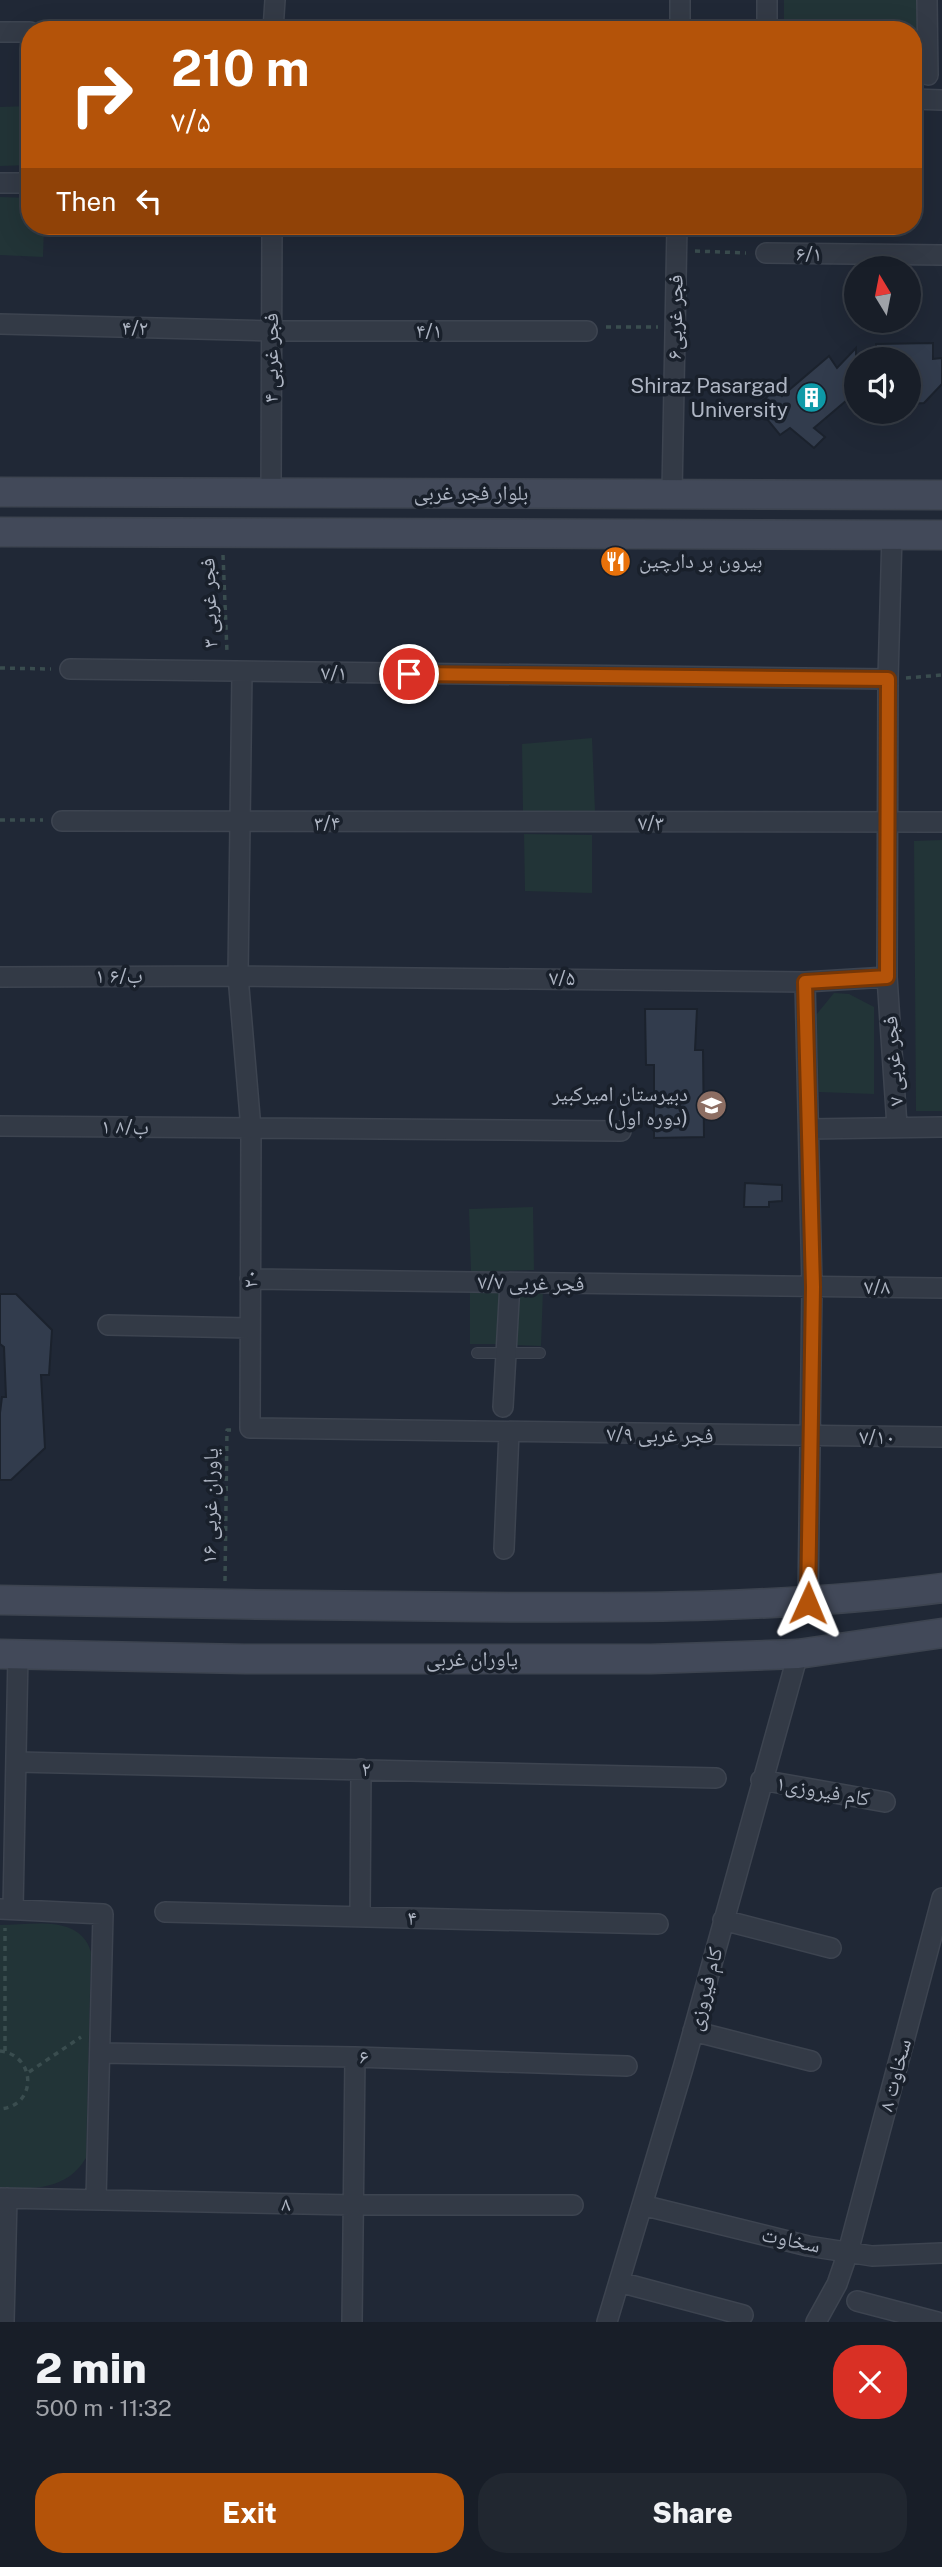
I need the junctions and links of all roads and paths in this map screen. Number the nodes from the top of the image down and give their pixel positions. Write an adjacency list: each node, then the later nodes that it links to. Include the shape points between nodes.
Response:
1 (275, 0): 5 (street)
2 (680, 0): 6 (street)
3 (767, 0): 7 (street)
4 (927, 0): 10 (street)
5 (274, 21)
6 (680, 21)
7 (767, 21)
8 (0, 32): 9 (street)
9 (21, 32)
10 (928, 75)
11 (0, 183): 12 (street)
12 (21, 183)
13 (272, 235): 20 (street, ۴ فجر غربی)
14 (677, 235): 15 (street, فجر غربی۶)
15 (677, 250): 16 (path, ۶/۱); 19 (street, فجر غربی۶)
16 (766, 253): 17 (street, ۶/۱)
17 (942, 255)
18 (0, 324): 20 (street, ۴/۲)
19 (675, 327): 21 (path, via 587,327); 24 (street, فجر غربی۶)
20 (271, 331): 21 (street, ۴/۱); 22 (street, ۴ فجر غربی)
21 (587, 331)
22 (271, 491): 23 (main road, بلوار فجر غربی); 24 (main road, بلوار فجر غربی)
23 (0, 492)
24 (672, 493): 25 (main road, بلوار فجر غربی)
25 (942, 495)
26 (0, 532): 27 (main road, بلوار فجر غربی)
27 (222, 533): 28 (main road, بلوار فجر غربی); 32 (path, ۳ فجر غربی)
28 (892, 534): 29 (main road, بلوار فجر غربی); 34 (street, ۷ فجر غربی)
29 (942, 535)
30 (0, 668): 31 (path)
31 (70, 669): 32 (street, ۷/۱)
32 (235, 672): 34 (street, ۷/۱); 39 (street, ۲۰)
33 (942, 675): 34 (path)
34 (888, 679): 37 (street, ۷ فجر غربی)
35 (0, 820): 36 (path)
36 (62, 821): 39 (street, ۳/۴)
37 (888, 822): 38 (street, ۷/۳); 40 (street, ۷/۳); 43 (street, ۷ فجر غربی)
38 (942, 822)
39 (241, 823): 40 (street, ۳/۴); 41 (street, ۲۰)
40 (413, 824)
41 (237, 976): 42 (street, ۱ ب/۶); 44 (street, ۷/۵); 48 (street, ۲۰)
42 (0, 977)
43 (887, 977): 44 (street, ۷/۵); 46 (street, ۷ فجر غربی)
44 (805, 982): 49 (street)
45 (0, 1125): 48 (street, ۱ ب/۸)
46 (897, 1126): 47 (street); 49 (street)
47 (942, 1127)
48 (251, 1129): 50 (street, ۱ ب/۸); 51 (street, ۲۰)
49 (810, 1129): 53 (street)
50 (621, 1131)
51 (250, 1279): 52 (street, ۷/۷ فجر غربی); 56 (street, ۲۰)
52 (510, 1283): 53 (street, ۷/۷ فجر غربی); 58 (street)
53 (813, 1287): 54 (street, ۷/۸); 63 (street)
54 (942, 1287)
55 (108, 1325): 56 (street)
56 (250, 1328): 61 (street, ۲۰)
57 (477, 1353): 58 (lane)
58 (506, 1353): 59 (lane); 60 (street)
59 (540, 1353)
60 (503, 1407)
61 (250, 1428): 62 (street, ۷/۹ فجر غربی); 69 (path, ۱۶ یاوران غربی, via 227,1430)
62 (509, 1432): 63 (street, ۷/۹ فجر غربی); 65 (street)
63 (811, 1437): 64 (street, ۷/۱۰); 68 (street)
64 (942, 1437)
65 (504, 1549)
66 (942, 1588): 68 (main road)
67 (0, 1600): 69 (main road)
68 (808, 1603): 69 (main road, via 730,1607)
69 (225, 1604)
70 (942, 1633): 72 (main road, یاوران غربی)
71 (9, 1654): 72 (main road, یاوران غربی, via 245,1659 651,1659); 73 (street)
72 (797, 1654): 76 (street, کام فیروزی)
73 (17, 1762): 74 (street, ۲); 79 (street)
74 (361, 1769): 75 (street, ۲); 81 (street)
75 (716, 1777)
76 (761, 1780): 77 (street, کام فیروزی۱); 82 (street, کام فیروزی)
77 (885, 1802)
78 (942, 1898): 99 (street, سخاوت ۸)
79 (6, 1909): 85 (street, via 103,1914); 87 (path)
80 (165, 1912): 81 (street, ۴)
81 (360, 1917): 83 (street, ۴)
82 (723, 1920): 84 (street); 86 (street, کام فیروزی)
83 (658, 1924)
84 (831, 1948)
85 (100, 2025): 88 (street); 92 (path)
86 (694, 2031): 90 (street); 97 (street, کام فیروزی)
87 (3, 2051): 92 (path, via 17,2057)
88 (100, 2053): 89 (street, ۶); 95 (street)
89 (355, 2057): 91 (street, ۶); 98 (street)
90 (811, 2061)
91 (627, 2066)
92 (28, 2073): 93 (path, via 27,2091 21,2100)
93 (0, 2109)
94 (4, 2198): 95 (street, ۸); 104 (street)
95 (96, 2200): 98 (street, ۸)
96 (573, 2205): 98 (street, ۸)
97 (642, 2205): 99 (street, سخاوت); 101 (street, کام فیروزی)
98 (352, 2206): 105 (street)
99 (848, 2252): 100 (street, سخاوت, via 872,2256); 107 (street, سخاوت ۸)
100 (942, 2253)
101 (619, 2282): 103 (street); 106 (street, کام فیروزی)
102 (857, 2301): 108 (street)
103 (743, 2315)
104 (4, 2322)
105 (352, 2322)
106 (607, 2322)
107 (816, 2322)
108 (937, 2322)

